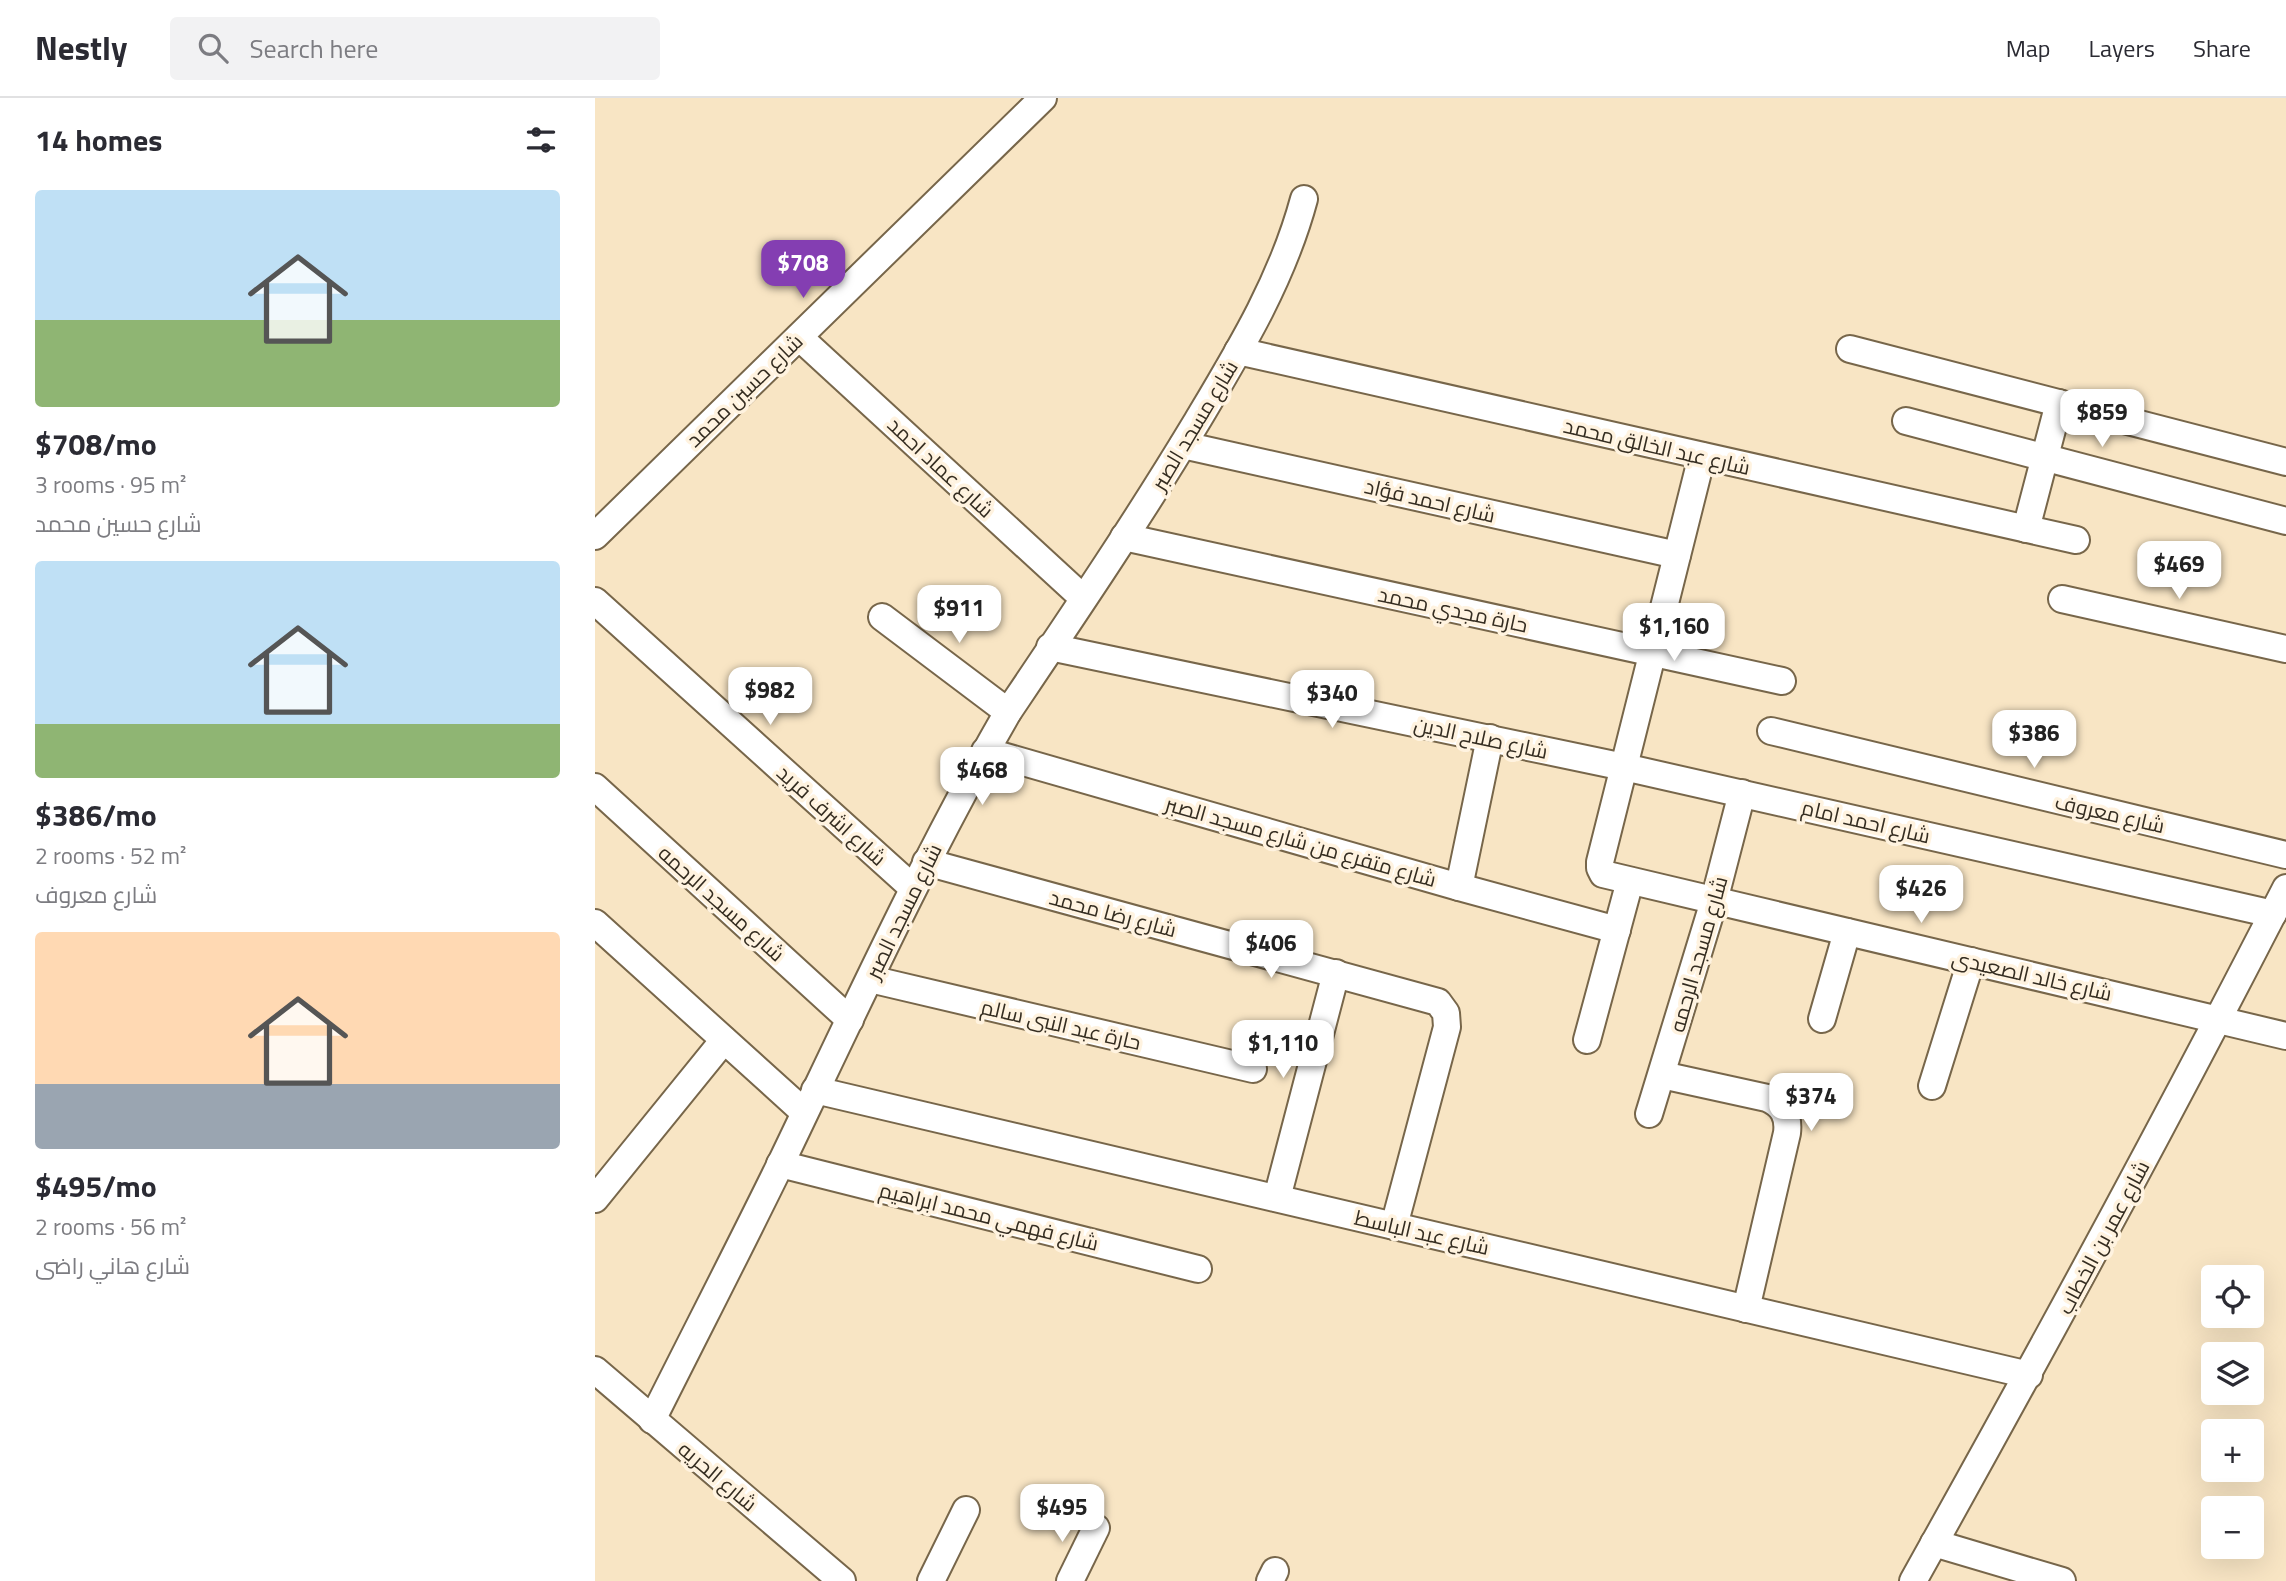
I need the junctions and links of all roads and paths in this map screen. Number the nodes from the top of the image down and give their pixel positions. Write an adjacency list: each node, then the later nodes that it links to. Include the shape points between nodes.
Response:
1 (1043, 98): 3 (street, شارع حسين محمد)
2 (1304, 199): 5 (street, شارع مسجد الصبر, via 1274,285)
3 (799, 337): 14 (street, شارع حسين محمد); 18 (street, شارع عماد احمد)
4 (1850, 349): 6 (street)
5 (1238, 351): 8 (street, شارع مسجد الصبر); 9 (street, شارع عبد الخالق محمد)
6 (2059, 403): 10 (street); 11 (street)
7 (1906, 421): 10 (street)
8 (1183, 445): 15 (street, شارع مسجد الصبر); 17 (street, شارع احمد فؤاد)
9 (1702, 456): 13 (street, شارع عبد الخالق محمد); 17 (street)
10 (2045, 458): 12 (street); 13 (street)
11 (2286, 462)
12 (2286, 522)
13 (2026, 529): 16 (street, شارع عبد الخالق محمد)
14 (595, 536)
15 (1124, 537): 18 (street, شارع مسجد الصبر); 24 (street, حارة مجدي محمد)
16 (2076, 540)
17 (1677, 555): 24 (street)
18 (1083, 598): 22 (street, شارع مسجد الصبر)
19 (2062, 599): 23 (street)
20 (595, 601): 37 (street, شارع اشرف فريد)
21 (882, 617): 26 (street)
22 (1050, 648): 26 (street, شارع مسجد الصبر); 28 (street, شارع صلاح الدين)
23 (2286, 649)
24 (1652, 653): 25 (street, حارة مجدي محمد); 30 (street)
25 (1782, 681)
26 (1008, 712): 29 (street, شارع مسجد الصبر)
27 (1771, 731): 33 (street, شارع معروف)
28 (1490, 738): 30 (street, شارع صلاح الدين); 36 (street)
29 (985, 751): 34 (street, شارع مسجد الصبر); 36 (street, شارع متفرع من شارع مسجد الصبر)
30 (1624, 767): 32 (street, شارع احمد امام); 35 (street, شارع خالد الصعيدى, via 1599,865 1606,875)
31 (595, 787): 49 (street, شارع مسجد الرحمه)
32 (1742, 793): 39 (street, شارع مسجد الرحمه); 40 (street, شارع احمد امام)
33 (2286, 855)
34 (926, 862): 37 (street, شارع مسجد الصبر); 45 (street, شارع رضا محمد)
35 (1630, 881): 39 (street, شارع خالد الصعيدى); 42 (street)
36 (1459, 887): 42 (street, شارع متفرع من شارع مسجد الصبر)
37 (913, 888): 46 (street, شارع مسجد الصبر)
38 (2286, 888): 40 (street, شارع عمر بن الخطاب)
39 (1714, 901): 43 (street, شارع خالد الصعيدى); 54 (street, شارع مسجد الرحمه)
40 (2273, 914): 48 (street, شارع عمر بن الخطاب)
41 (595, 923): 51 (street)
42 (1617, 930): 52 (street)
43 (1847, 932): 44 (street, شارع خالد الصعيدى); 47 (street)
44 (1971, 961): 48 (street, شارع خالد الصعيدى); 55 (street)
45 (1336, 973): 59 (street); 61 (street, شارع رضا محمد, via 1433,1000 1446,1013 1447,1027)
46 (870, 979): 49 (street, شارع مسجد الصبر); 53 (street, حارة عبد النبى سالم)
47 (1822, 1019)
48 (2220, 1019): 50 (street, شارع خالد الصعيدى); 65 (street, شارع عمر بن الخطاب)
49 (850, 1020): 56 (street, شارع مسجد الصبر)
50 (2286, 1036)
51 (724, 1040): 56 (street); 60 (street)
52 (1587, 1040)
53 (1253, 1069)
54 (1661, 1075): 57 (street, شارع مسجد الرحمه); 63 (street, via 1767,1098 1786,1115 1787,1133)
55 (1932, 1086)
56 (810, 1101): 58 (street, شارع مسجد الصبر); 59 (street, شارع عبد الباسط)
57 (1649, 1114)
58 (780, 1164): 62 (street, شارع فهمي محمد ابراهيم); 66 (street, شارع مسجد الصبر)
59 (1277, 1198): 61 (street, شارع عبد الباسط)
60 (595, 1199)
61 (1394, 1226): 63 (street, شارع عبد الباسط)
62 (1198, 1269)
63 (1746, 1309): 65 (street, شارع عبد الباسط)
64 (595, 1370): 66 (street, شارع الحريه)
65 (2029, 1375): 69 (street, شارع عمر بن الخطاب)
66 (652, 1420): 70 (street, شارع الحريه)
67 (967, 1510): 71 (street)
68 (1096, 1528): 72 (street)
69 (1934, 1543): 73 (street, شارع عمر بن الخطاب); 74 (street)
70 (842, 1581)
71 (932, 1581)
72 (1070, 1581)
73 (1913, 1581)
74 (2062, 1581)

